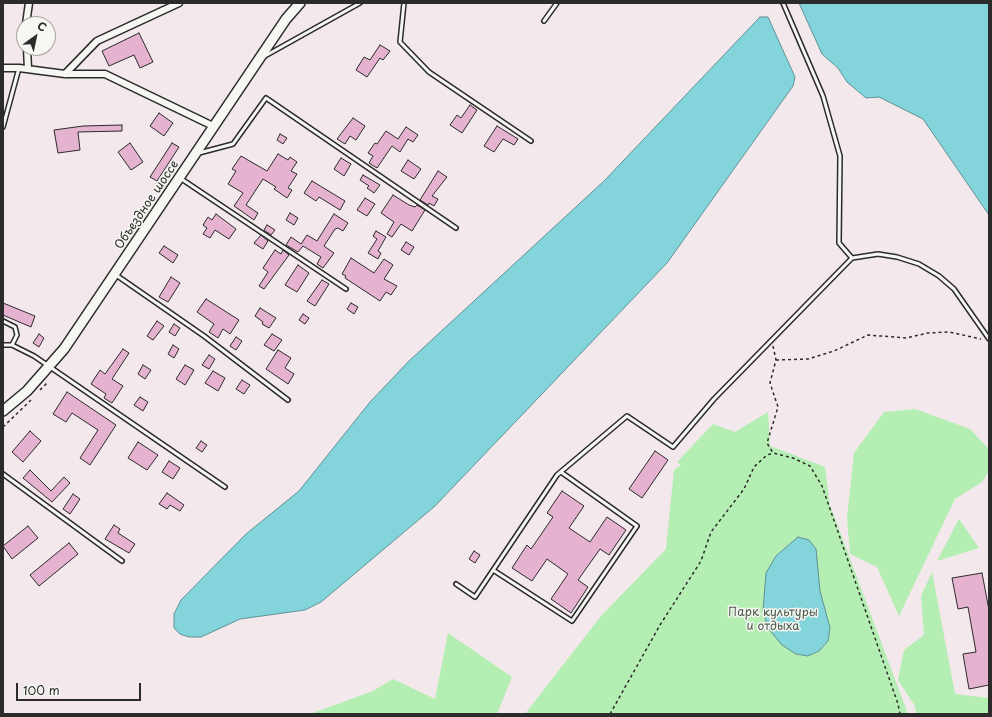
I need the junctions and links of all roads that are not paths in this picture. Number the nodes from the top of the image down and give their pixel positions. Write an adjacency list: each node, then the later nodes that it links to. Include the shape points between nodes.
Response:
1 (29, 3): 8 (street)
2 (179, 3): 15 (street, via 97,41)
3 (300, 3): 11 (main road, Объездное шоссе)
4 (360, 3): 11 (lane)
5 (404, 3): 18 (lane, via 400,42 429,72)
6 (557, 3): 9 (lane)
7 (782, 3): 22 (lane, via 823,96 840,156 839,243)
8 (27, 16)
9 (544, 21)
10 (27, 56): 14 (street)
11 (257, 61): 16 (main road, Объездное шоссе)
12 (3, 68): 13 (street)
13 (19, 68): 14 (street); 17 (lane)
14 (28, 69): 15 (street)
15 (65, 74): 16 (street, via 105,74)
16 (213, 126): 19 (main road, Объездное шоссе)
17 (3, 127)
18 (531, 141)
19 (195, 154): 20 (main road, Объездное шоссе); 21 (lane, via 233,144 266,98)
20 (180, 178): 23 (main road, Объездное шоссе); 24 (lane)
21 (456, 228)
22 (852, 258): 26 (lane, via 878,254 919,264 954,289); 32 (lane, via 714,399 673,448 627,416)
23 (115, 274): 29 (main road, Объездное шоссе, via 64,349); 30 (lane, via 204,336)
24 (346, 289)
25 (3, 321): 28 (lane, via 15,326 17,335)
26 (989, 339)
27 (3, 345): 28 (lane)
28 (12, 345): 29 (lane, via 34,356)
29 (48, 367): 31 (main road, Объездное шоссе, via 27,391); 34 (lane)
30 (288, 400)
31 (3, 411)
32 (561, 472): 36 (lane); 36 (lane, via 637,526 572,621)
33 (3, 474): 35 (lane)
34 (225, 487)
35 (122, 561)
36 (493, 570): 37 (lane, via 475,597)
37 (456, 584)

